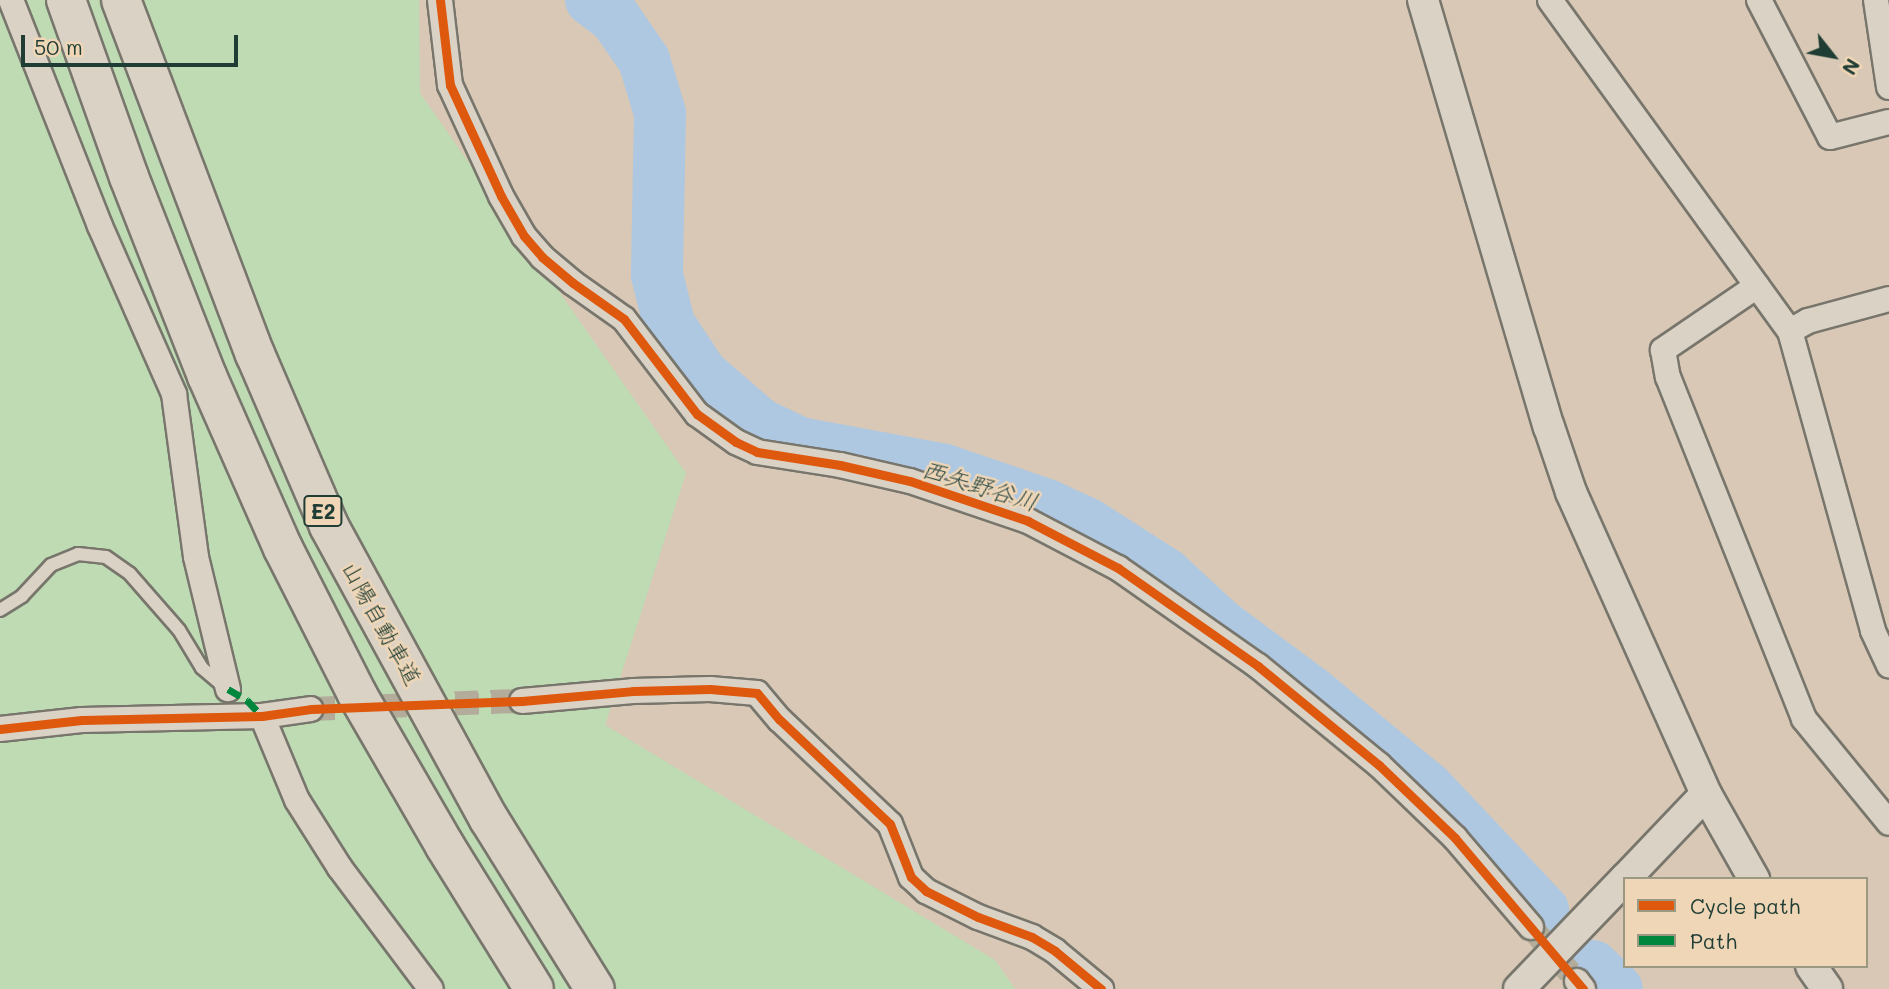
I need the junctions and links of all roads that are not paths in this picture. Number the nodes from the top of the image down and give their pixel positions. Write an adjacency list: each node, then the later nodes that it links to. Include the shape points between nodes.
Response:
1 (10, 0): 16 (street, via 100,226 174,394 196,557)
2 (66, 0): 29 (highway, E2, via 207,376 283,548 371,717)
3 (121, 0): 30 (highway, 山陽自動車道 / E2, via 255,354 329,526 489,819)
4 (440, 0): 26 (street, via 450,85 500,196 524,236 573,283 624,319 697,414 757,452 910,481 1028,521 1118,568 1258,666 1379,765 1455,838)
5 (1423, 0): 21 (street, via 1571,492)
6 (1549, 0): 11 (street)
7 (1759, 0): 10 (street, via 1830,137)
8 (1876, 0): 9 (street)
9 (1889, 87)
10 (1889, 122)
11 (1757, 286): 13 (street); 22 (street, via 1663,349 1668,377 1804,719)
12 (1888, 301): 13 (street, via 1808,321)
13 (1790, 331): 15 (street, via 1873,631)
14 (0, 610): 16 (lane, via 22,596 51,565 78,554 106,557 130,573 179,629 202,668)
15 (1889, 666)
16 (228, 689)
17 (522, 701): 31 (street, via 633,691 757,693 890,824 911,877 926,891 1032,937)
18 (311, 709): 19 (street)
19 (262, 716): 20 (street, via 82,720); 28 (street, via 297,800 340,867)
20 (0, 729)
21 (1706, 794): 23 (street); 24 (street)
22 (1889, 823)
23 (1627, 877)
24 (1753, 877)
25 (1623, 881): 32 (street)
26 (1531, 927)
27 (1812, 968): 33 (street)
28 (431, 989)
29 (534, 989)
30 (595, 989)
31 (1101, 989)
32 (1519, 989)
33 (1827, 989)

